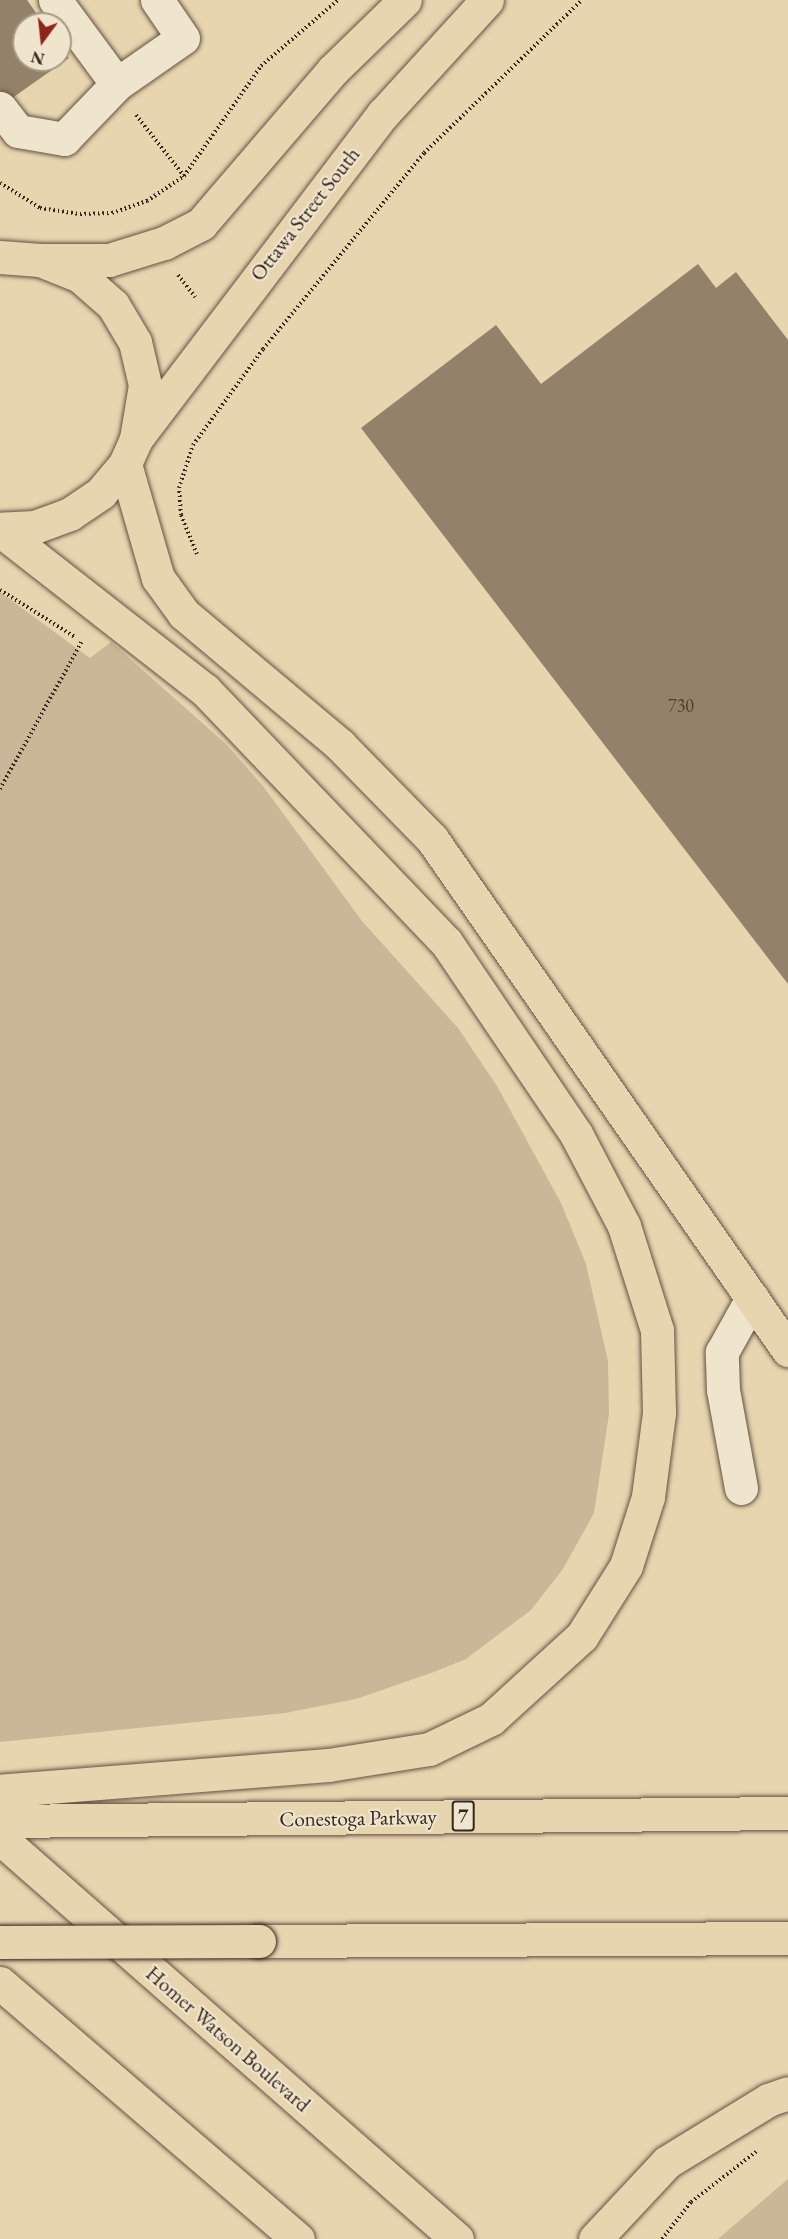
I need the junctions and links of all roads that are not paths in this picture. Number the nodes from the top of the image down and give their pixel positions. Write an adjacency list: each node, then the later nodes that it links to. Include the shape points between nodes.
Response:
1 (55, 0): 5 (lane)
2 (157, 0): 5 (lane, via 183,38)
3 (405, 0): 7 (main road, via 333,70 201,224 164,243 110,260)
4 (487, 0): 8 (main road, Ottawa Street South, via 383,114)
5 (124, 97): 6 (lane, via 64,140 18,131)
6 (0, 108)
7 (14, 253): 8 (main road, via 80,276 113,305 135,342 145,385)
8 (131, 452): 9 (main road, Ottawa Street South, via 101,493 70,514 35,527); 10 (main road, via 158,578 184,614 340,745 432,839)
9 (0, 530): 13 (main road, via 205,690 446,942 576,1134 624,1226 657,1330 659,1413 648,1497 626,1566 582,1636 491,1719 429,1749 328,1765)
10 (752, 1298): 11 (main road); 12 (lane, via 722,1352 723,1390)
11 (788, 1350)
12 (741, 1488)
13 (0, 1791)
14 (788, 1813): 15 (main road, Conestoga Parkway / 7)
15 (0, 1821)
16 (0, 1838): 22 (main road, Homer Watson Boulevard)
17 (788, 1938): 18 (main road, bridge)
18 (0, 1942)
19 (0, 1983): 21 (main road)
20 (788, 2093): 23 (main road, via 667,2162)
21 (298, 2239)
22 (457, 2239)
23 (595, 2239)

